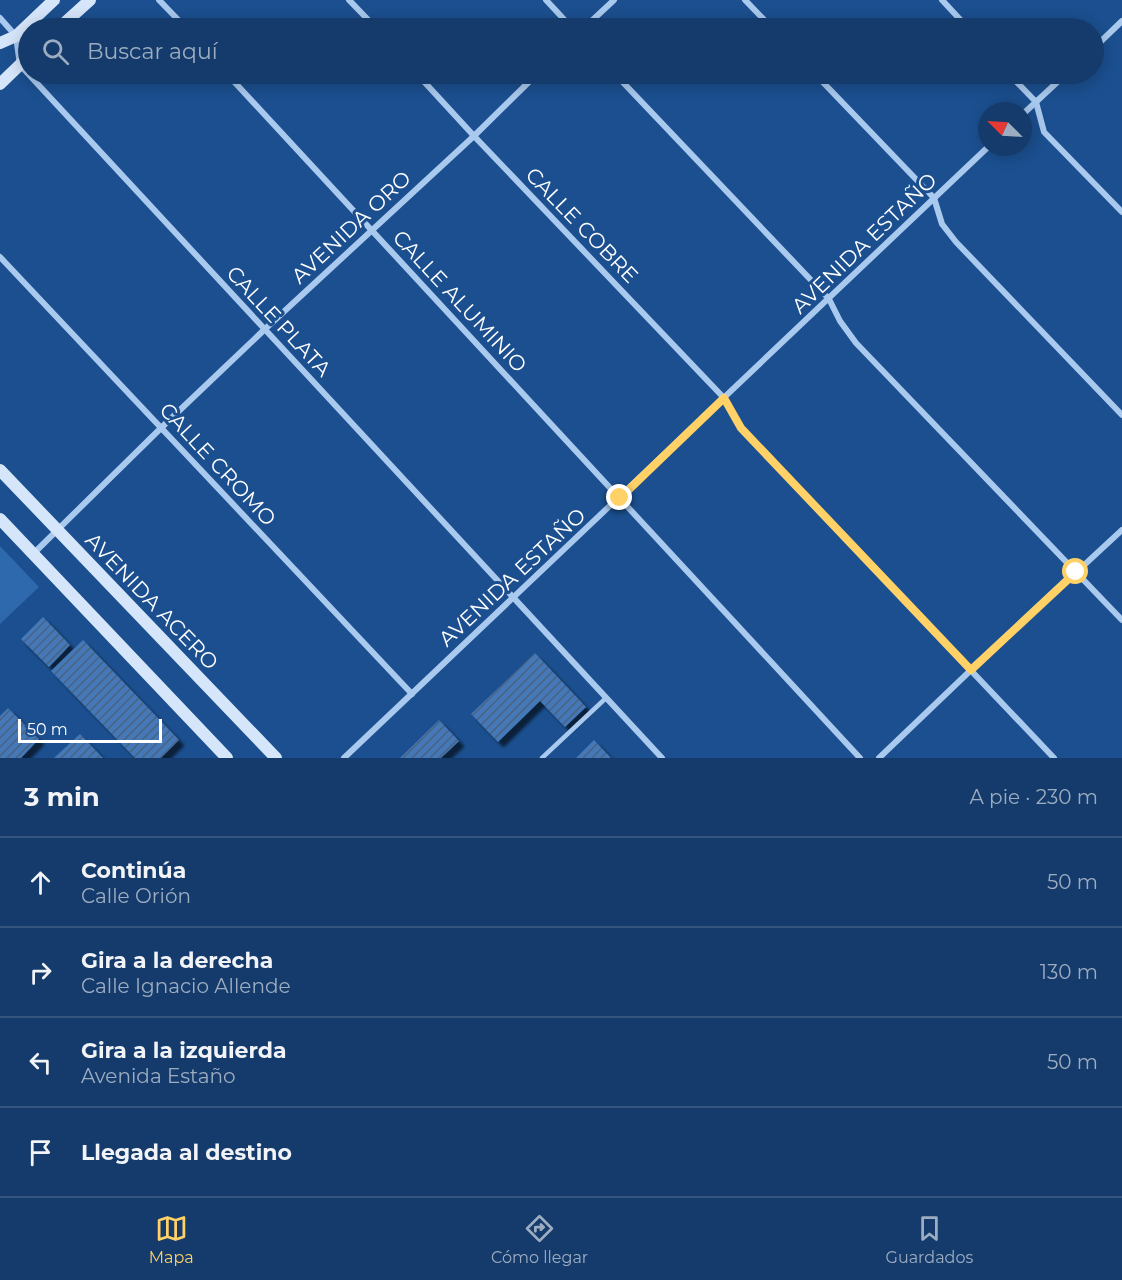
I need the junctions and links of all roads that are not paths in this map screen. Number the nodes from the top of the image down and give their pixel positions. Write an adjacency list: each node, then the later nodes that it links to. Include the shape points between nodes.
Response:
1 (54, 0): 10 (street)
2 (90, 0): 11 (street)
3 (159, 0): 12 (street)
4 (349, 0): 13 (street)
5 (546, 0): 14 (street)
6 (614, 0): 15 (street)
7 (745, 0): 16 (street)
8 (942, 0): 17 (street)
9 (0, 18): 19 (street)
10 (35, 18)
11 (70, 18)
12 (176, 18)
13 (366, 18)
14 (563, 18)
15 (595, 18)
16 (762, 18)
17 (959, 18)
18 (1122, 21): 20 (street)
19 (16, 36): 21 (street); 22 (street)
20 (1104, 38)
21 (18, 42)
22 (0, 43)
23 (18, 67): 24 (street)
24 (0, 84)
25 (45, 84): 42 (street, CALLE PLATA)
26 (236, 84): 39 (street, CALLE ALUMINIO)
27 (426, 84): 35 (street, CALLE COBRE)
28 (527, 84): 35 (street, AVENIDA ORO)
29 (625, 84): 41 (street)
30 (825, 84): 37 (street)
31 (1019, 84): 33 (street)
32 (1055, 84): 33 (street)
33 (1036, 102): 34 (street); 38 (street, via 1044,132)
34 (1032, 106)
35 (474, 136): 39 (street, AVENIDA ORO); 43 (street, CALLE COBRE)
36 (978, 156): 37 (street, AVENIDA ESTAÑO)
37 (934, 198): 41 (street, AVENIDA ESTAÑO); 44 (street, via 942,224 956,242)
38 (1122, 212)
39 (372, 230): 42 (street, AVENIDA ORO); 47 (street, CALLE ALUMINIO)
40 (0, 257): 45 (street, CALLE CROMO)
41 (829, 299): 43 (street, AVENIDA ESTAÑO); 52 (street, via 856,343)
42 (264, 330): 45 (street, AVENIDA ORO); 53 (street, CALLE PLATA)
43 (724, 398): 47 (street, AVENIDA ESTAÑO); 55 (street, CALLE COBRE, via 741,428)
44 (1122, 415)
45 (161, 428): 50 (street, AVENIDA ORO); 56 (street, CALLE CROMO)
46 (0, 470): 50 (street, AVENIDA ACERO)
47 (620, 498): 53 (street, AVENIDA ESTAÑO); 63 (street, CALLE ALUMINIO)
48 (0, 519): 51 (street)
49 (1122, 530): 52 (street)
50 (58, 531): 51 (street, AVENIDA ORO); 59 (street, AVENIDA ACERO)
51 (33, 555): 58 (street)
52 (1076, 572): 54 (street); 55 (street)
53 (515, 598): 56 (street, AVENIDA ESTAÑO); 57 (street, CALLE PLATA)
54 (1122, 620)
55 (971, 670): 64 (street); 65 (street, CALLE COBRE)
56 (412, 694): 60 (street, AVENIDA ESTAÑO)
57 (606, 698): 61 (lane); 62 (street, CALLE PLATA)
58 (227, 758)
59 (276, 758)
60 (344, 758)
61 (542, 758)
62 (662, 758)
63 (860, 758)
64 (879, 758)
65 (1054, 758)

